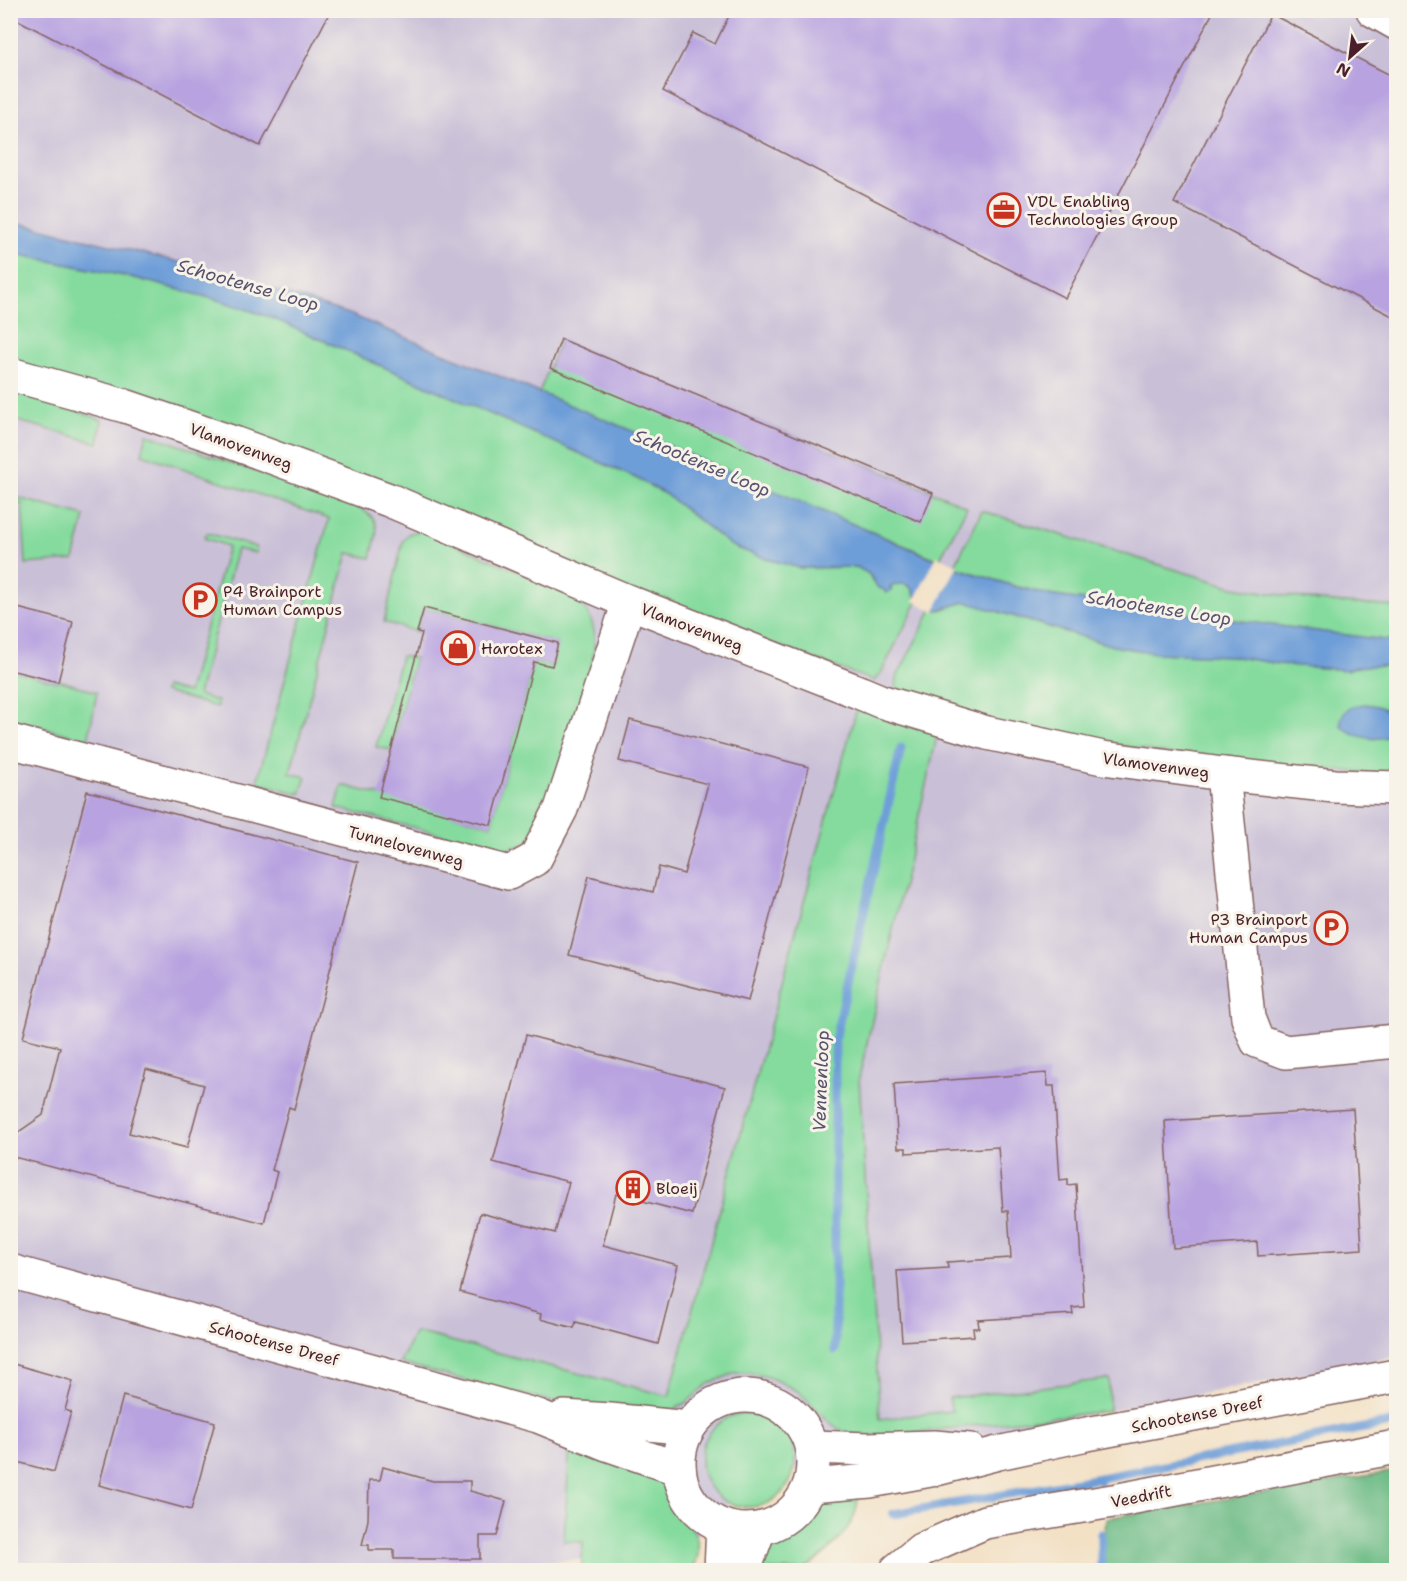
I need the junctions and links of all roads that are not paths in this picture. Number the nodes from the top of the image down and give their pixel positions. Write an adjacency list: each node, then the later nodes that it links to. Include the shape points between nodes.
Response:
1 (1373, 10): 2 (street)
2 (1396, 23)
3 (10, 374): 4 (street, Vlamovenweg, via 125,406 389,500)
4 (629, 602): 5 (street, Tunnelovenweg, via 561,808 535,859 509,873); 6 (street, Vlamovenweg, via 880,701 987,733 1103,758)
5 (10, 741)
6 (1223, 774): 7 (street, Vlamovenweg); 8 (street, via 1248,1018 1257,1041 1286,1052)
7 (1396, 788)
8 (1396, 1041)
9 (10, 1271): 11 (street, Schootense Dreef)
10 (1396, 1376): 15 (street, Schootense Dreef)
11 (538, 1416): 12 (street, Schootense Dreef); 16 (street, Schootense Dreef)
12 (688, 1428): 13 (street, via 706,1408 730,1397 756,1396 782,1405 801,1422); 16 (street, via 680,1448)
13 (813, 1447): 15 (street, Schootense Dreef, via 933,1447); 17 (street)
14 (1396, 1447): 22 (street, Veedrift, via 985,1522 921,1550)
15 (998, 1453): 17 (street, Schootense Dreef, via 870,1481)
16 (679, 1469): 18 (street, via 692,1504)
17 (810, 1486): 19 (street, via 799,1506 781,1521)
18 (723, 1526): 19 (street, via 741,1531); 20 (street)
19 (759, 1529): 21 (street)
20 (721, 1570)
21 (744, 1570)
22 (897, 1570)

